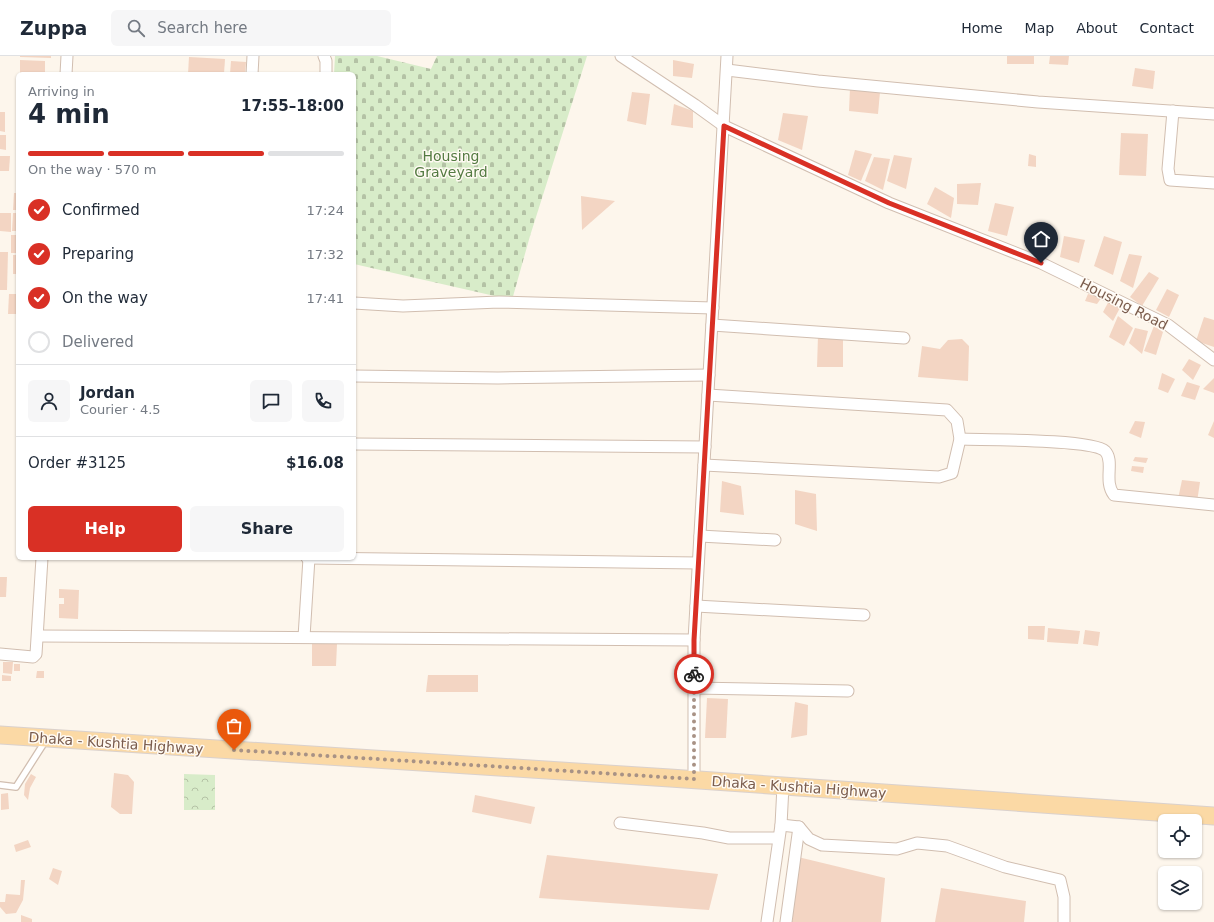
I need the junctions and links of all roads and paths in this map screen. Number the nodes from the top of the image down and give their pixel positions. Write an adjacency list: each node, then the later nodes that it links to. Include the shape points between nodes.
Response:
1 (67, 56): 7 (street)
2 (253, 56): 8 (street)
3 (324, 56): 9 (street)
4 (621, 56): 12 (street, Housing Road)
5 (727, 56): 6 (street)
6 (727, 70): 10 (street, via 1030,101); 12 (street)
7 (66, 72)
8 (252, 72)
9 (326, 72)
10 (1173, 111): 11 (street); 13 (street, via 1168,169 1170,180)
11 (1214, 114)
12 (724, 126): 15 (street); 18 (street, Housing Road, via 889,203 1041,263 1168,325)
13 (1214, 183)
14 (356, 303): 15 (street, via 403,306 499,302)
15 (713, 308): 16 (street)
16 (712, 326): 17 (street); 19 (street)
17 (904, 338)
18 (1214, 360)
19 (709, 375): 20 (street, via 498,378); 21 (street)
20 (356, 376)
21 (708, 395): 22 (street, via 947,410 957,421); 24 (street)
22 (960, 439): 25 (street, via 952,473 939,478); 26 (street, via 1095,446 1106,452 1109,458 1108,483 1114,495)
23 (356, 444): 24 (street)
24 (705, 447): 25 (street)
25 (704, 465): 27 (street)
26 (1214, 505)
27 (700, 536): 28 (street); 32 (street)
28 (775, 540)
29 (356, 559): 32 (street)
30 (42, 560): 35 (street)
31 (308, 560): 36 (street)
32 (698, 563): 33 (street)
33 (696, 606): 34 (street); 37 (street)
34 (864, 615)
35 (38, 636): 36 (street); 38 (street, via 38,651 34,657)
36 (304, 637): 37 (street)
37 (694, 640): 39 (street)
38 (0, 654)
39 (694, 688): 40 (street); 43 (street)
40 (848, 691)
41 (0, 735): 42 (main road, Dhaka - Kushtia Highway)
42 (47, 738): 43 (main road, Dhaka - Kushtia Highway); 44 (lane, via 16,787)
43 (694, 779): 45 (main road, Dhaka - Kushtia Highway)
44 (0, 784)
45 (783, 786): 46 (main road, Dhaka - Kushtia Highway); 48 (street)
46 (1214, 816)
47 (620, 823): 50 (street, via 729,838)
48 (781, 825): 49 (street); 50 (street)
49 (799, 827): 52 (street); 53 (street, via 809,839 822,845 897,849 917,843 947,846 1005,866 1060,880 1064,898)
50 (778, 838): 51 (street)
51 (767, 922)
52 (786, 922)
53 (1064, 922)

